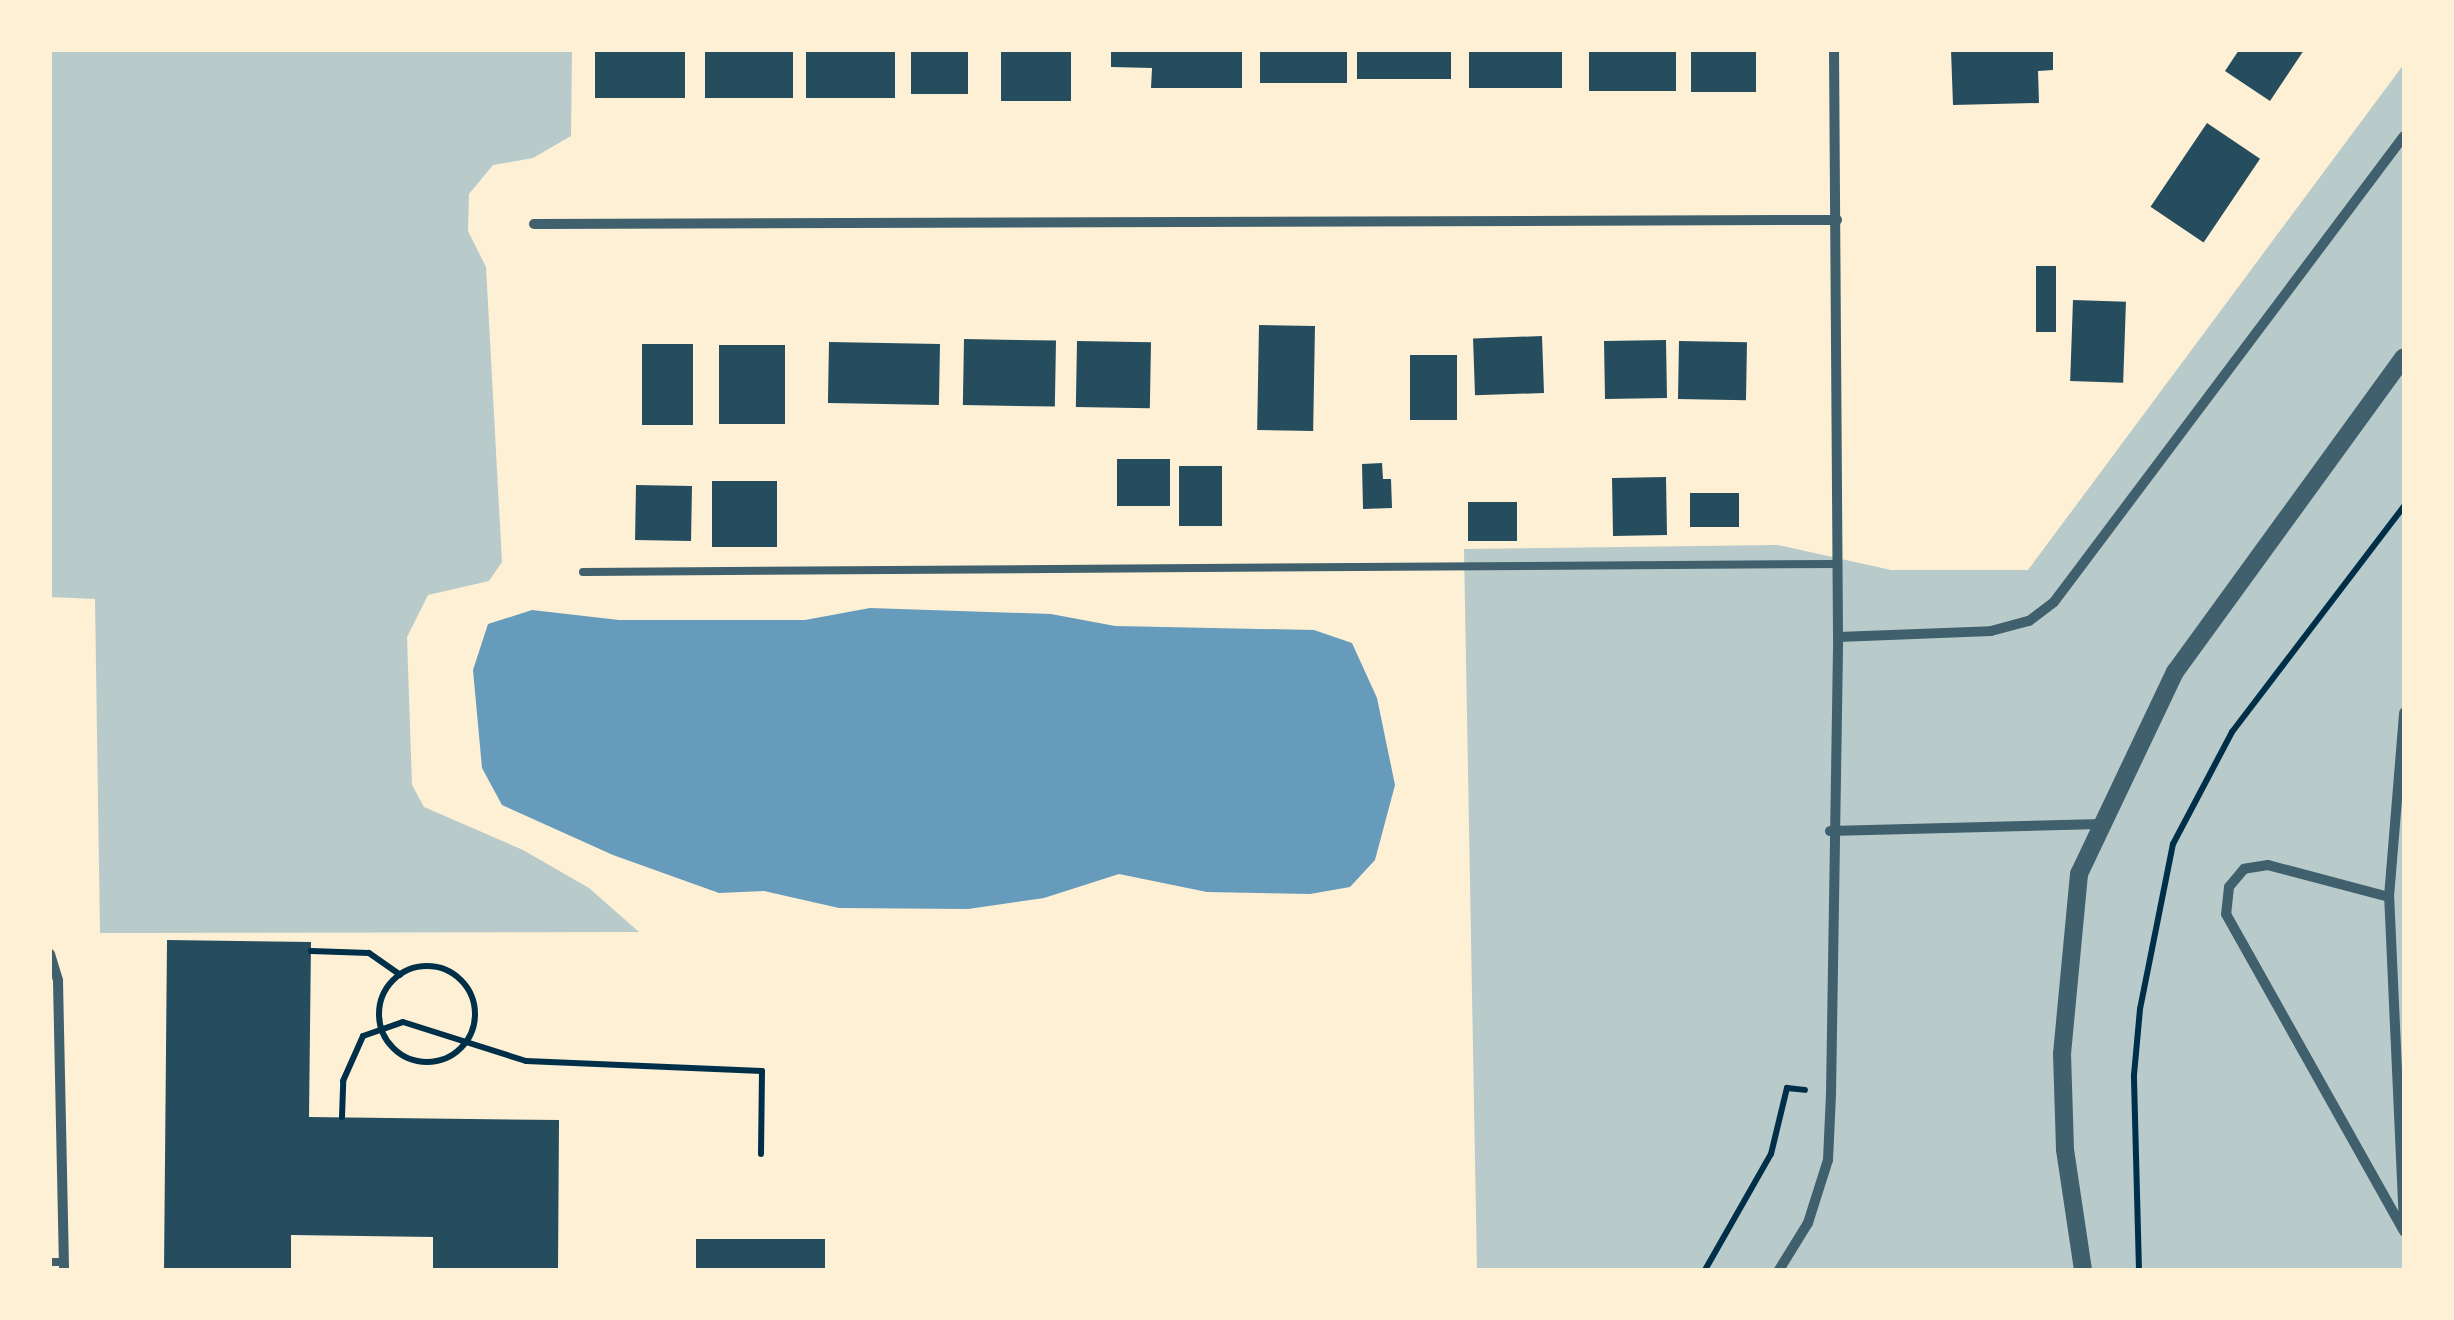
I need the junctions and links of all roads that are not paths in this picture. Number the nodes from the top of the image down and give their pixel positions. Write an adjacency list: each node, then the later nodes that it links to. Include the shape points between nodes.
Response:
1 (1834, 50): 3 (street)
2 (2404, 136): 8 (street, via 2054,602 2029,620 1991,630)
3 (1837, 220): 4 (street); 6 (street)
4 (534, 224)
5 (2404, 357): 10 (street, via 2175,672)
6 (1838, 564): 7 (lane); 8 (street)
7 (583, 572)
8 (1838, 638): 11 (street)
9 (2404, 713): 12 (street)
10 (2102, 824): 11 (street); 18 (street, via 2079,874 2062,1054 2065,1149)
11 (1830, 832): 17 (street, via 1828,1160 1808,1222)
12 (2389, 897): 14 (street); 14 (street, via 2268,865 2244,869 2229,888 2226,914)
13 (50, 954): 16 (street, via 58,981)
14 (2404, 1230)
15 (50, 1262): 16 (lane)
16 (64, 1266)
17 (1779, 1270)
18 (2083, 1270)

